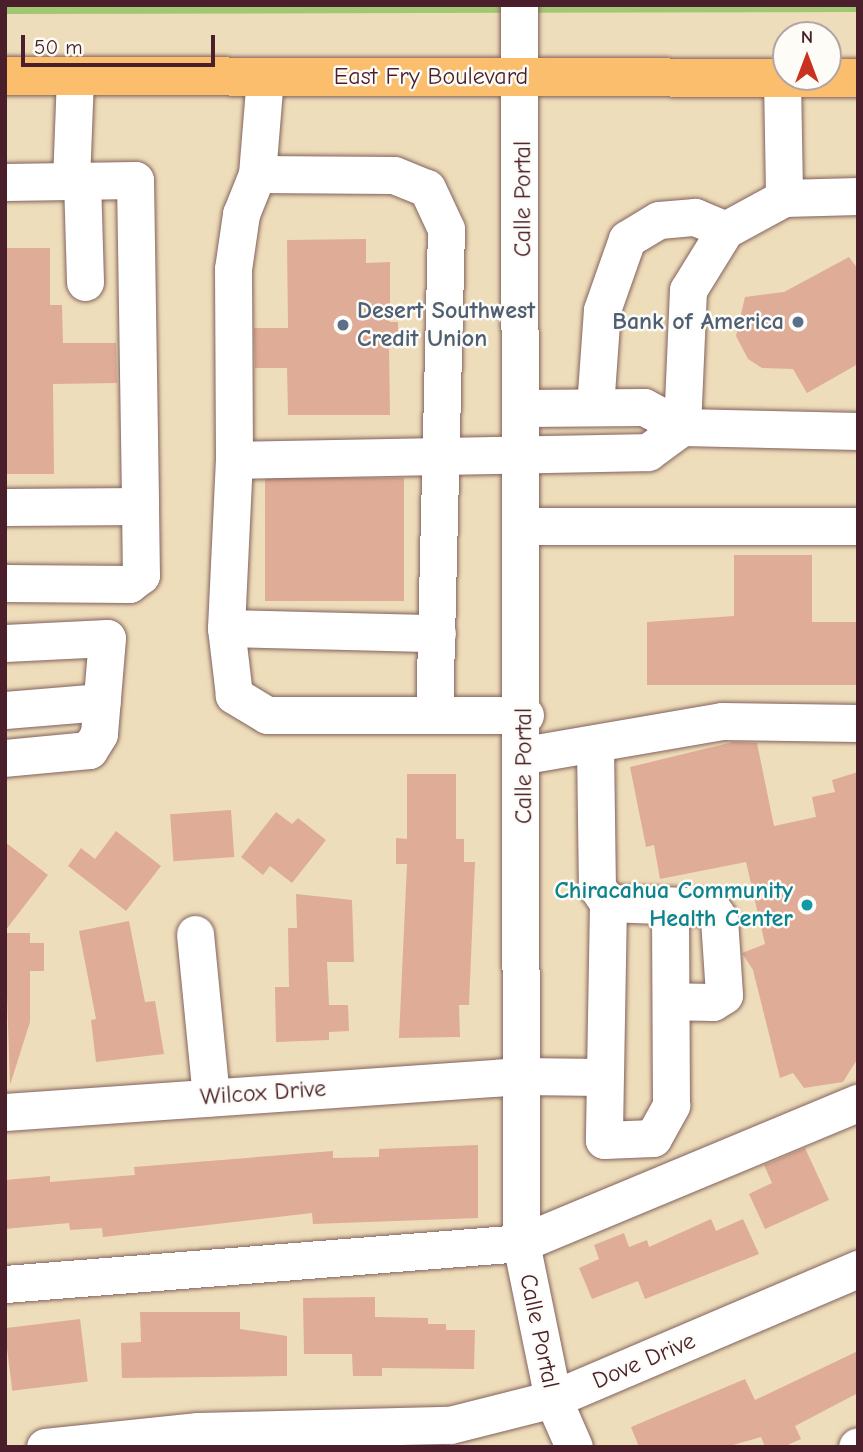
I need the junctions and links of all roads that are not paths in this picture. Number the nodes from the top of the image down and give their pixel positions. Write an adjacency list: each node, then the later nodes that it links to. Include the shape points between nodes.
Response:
1 (519, 5): 5 (street, Calle Portal)
2 (5, 76): 3 (main road, East Fry Boulevard)
3 (75, 76): 4 (main road, East Fry Boulevard); 9 (street)
4 (265, 76): 5 (main road, East Fry Boulevard); 8 (street)
5 (522, 78): 6 (main road, East Fry Boulevard); 16 (street, Calle Portal)
6 (772, 78)
7 (782, 91): 12 (street)
8 (257, 174): 20 (street, via 394,175 427,188 446,229); 21 (street, via 240,214 233,269)
9 (77, 181): 10 (street); 14 (street); 22 (street, via 135,180)
10 (5, 182)
11 (858, 196): 12 (street)
12 (784, 198): 13 (street)
13 (725, 229): 15 (street, via 695,217 659,220 627,239 602,310); 17 (street, via 688,290)
14 (85, 282)
15 (595, 407): 16 (street); 17 (street, via 644,407)
16 (524, 408): 19 (street, Calle Portal)
17 (682, 427): 18 (street); 19 (street, via 648,452)
18 (858, 431)
19 (524, 455): 20 (street); 24 (street, Calle Portal)
20 (437, 456): 21 (street); 28 (street)
21 (234, 460): 27 (street)
22 (140, 506): 23 (street); 26 (street, via 141,575 129,584)
23 (5, 507)
24 (524, 526): 25 (street); 33 (street, Calle Portal)
25 (858, 526)
26 (5, 583)
27 (226, 628): 28 (street); 32 (street, via 234,695 267,715)
28 (437, 633): 32 (street)
29 (5, 643): 30 (street, via 107,638)
30 (102, 702): 31 (street); 37 (street, via 99,734 89,750)
31 (5, 710)
32 (434, 715): 33 (street)
33 (525, 715): 36 (street, Calle Portal)
34 (858, 723): 35 (street, via 722,721)
35 (595, 747): 36 (street); 38 (street, via 597,887)
36 (525, 755): 42 (street, Calle Portal)
37 (5, 758)
38 (608, 903): 39 (street); 43 (street)
39 (670, 907): 41 (street); 41 (street, via 712,907 722,934 724,995 713,1002)
40 (195, 934): 44 (street)
41 (674, 1001): 43 (street, via 671,1105 653,1138 600,1136)
42 (521, 1076): 43 (street, Wilcox Drive); 44 (street, Wilcox Drive); 47 (street, Calle Portal)
43 (601, 1077)
44 (211, 1097): 46 (street, Wilcox Drive)
45 (858, 1103): 47 (street)
46 (5, 1112)
47 (521, 1243): 49 (street); 50 (street, Calle Portal)
48 (858, 1269): 50 (street, Dove Drive)
49 (5, 1284)
50 (553, 1399): 51 (street, Dove Drive, via 450,1425 198,1431); 52 (street, Calle Portal)
51 (45, 1447)
52 (574, 1447)

